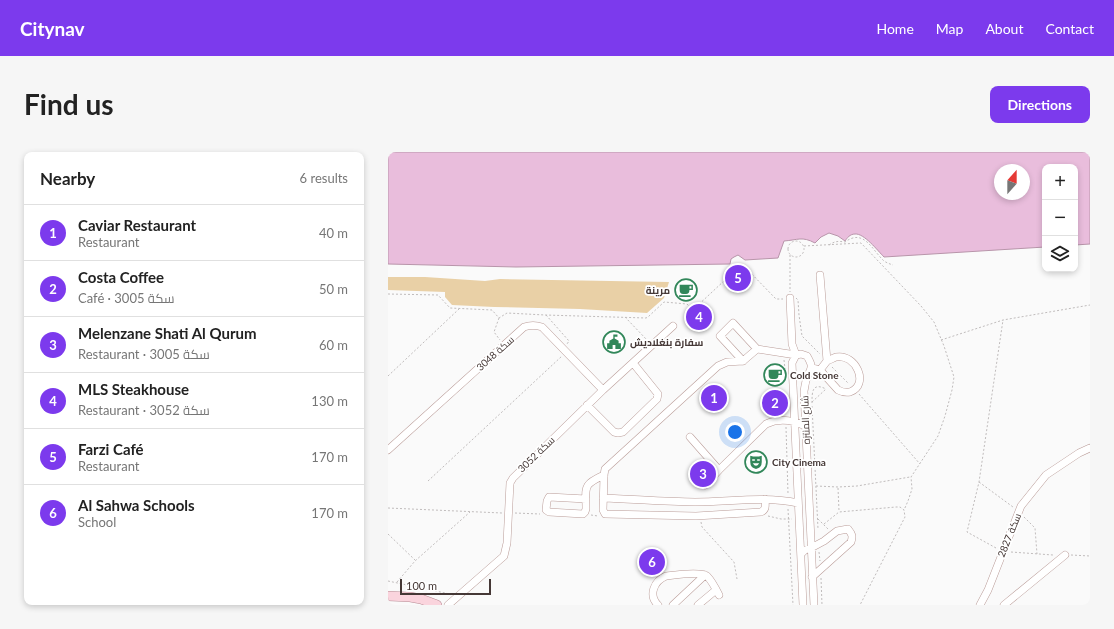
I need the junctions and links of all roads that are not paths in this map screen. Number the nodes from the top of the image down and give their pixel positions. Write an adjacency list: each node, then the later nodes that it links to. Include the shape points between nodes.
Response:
1 (820, 275): 7 (street)
2 (790, 298): 5 (street, via 792,344)
3 (673, 326): 8 (street, سكة 3052)
4 (757, 349): 5 (street); 6 (street); 6 (street, via 733,323 720,336)
5 (796, 355): 9 (street, via 807,356); 13 (street, شارع المنتزه, via 792,363)
6 (743, 361): 21 (street, via 727,362 718,366 605,469)
7 (827, 361): 10 (street); 10 (street, via 836,357 850,359 858,370 860,380 855,390 845,393 838,390)
8 (633, 363): 11 (street, سكة 3052); 12 (street, via 658,394 657,399 623,432 614,432)
9 (812, 368): 10 (street); 14 (street, شارع المنتزه, via 806,379 804,391)
10 (820, 370)
11 (603, 390): 12 (street, سكة 3052); 17 (street, سكة 3048, via 542,327 524,327)
12 (587, 405): 36 (street, سكة 3052, via 513,478 510,484 504,556)
13 (795, 421): 14 (street); 18 (street, شارع المنتزه); 20 (street, via 780,420 766,424)
14 (805, 426): 19 (street, شارع المنتزه)
15 (690, 437): 20 (street)
16 (1090, 448): 42 (street, سكة 2827, via 1046,475 1021,506)
17 (388, 450)
18 (796, 452): 19 (street); 27 (street, شارع المنتزه)
19 (806, 452): 29 (street, شارع المنتزه)
20 (719, 470): 22 (street)
21 (604, 475): 23 (street); 24 (street, via 590,482)
22 (705, 485)
23 (603, 498): 26 (street); 28 (street, via 605,514)
24 (586, 499): 24 (street, via 549,497 546,510 583,514)
25 (765, 499): 26 (street); 27 (street); 28 (street, via 765,508 761,512)
26 (705, 502): 28 (street)
27 (798, 503): 30 (street, شارع المنتزه)
28 (705, 518)
29 (811, 548): 30 (street); 33 (street, شارع المنتزه); 33 (street, via 842,529 848,529 853,538)
30 (801, 554): 40 (street, شارع المنتزه)
31 (1065, 555): 43 (street)
32 (705, 575): 37 (street, via 661,578 652,593); 38 (street); 39 (street, via 718,592)
33 (812, 577): 41 (street, شارع المنتزه)
34 (388, 596): 35 (main road, via 421,600)
35 (437, 605)
36 (448, 605)
37 (658, 605)
38 (673, 605)
39 (698, 605)
40 (803, 605)
41 (814, 605)
42 (980, 605)
43 (1004, 605)

